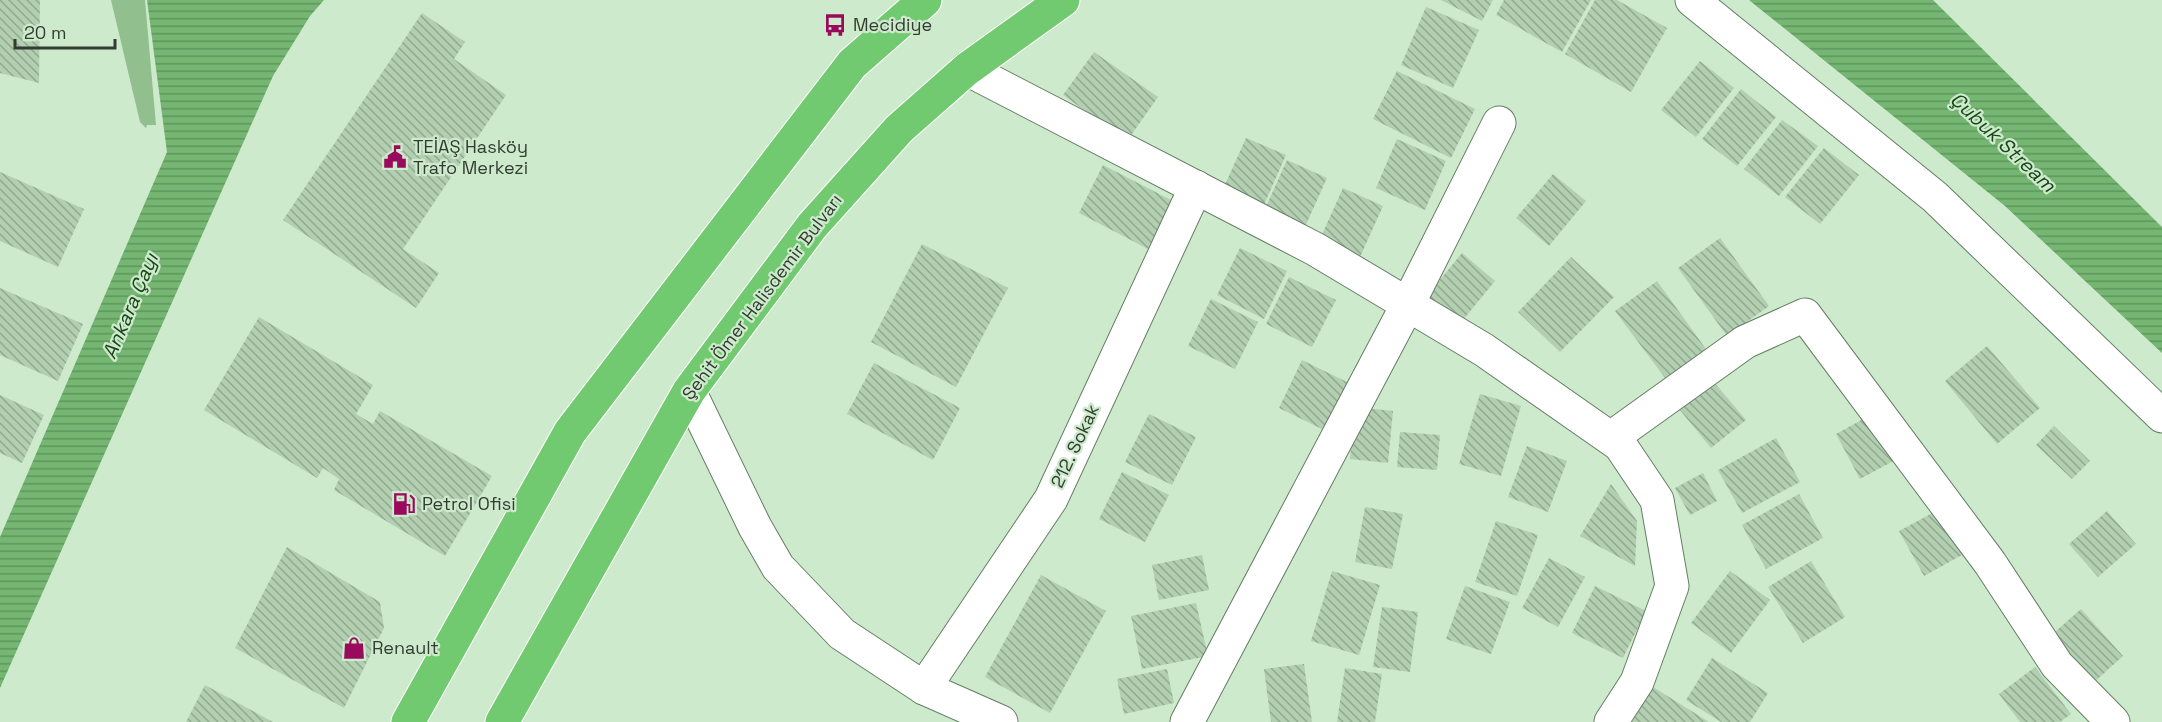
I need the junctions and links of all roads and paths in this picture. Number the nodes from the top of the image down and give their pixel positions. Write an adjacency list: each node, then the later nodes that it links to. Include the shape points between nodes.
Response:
1 (925, 0): 12 (highway, via 852,63 570,432)
2 (1063, 0): 4 (highway, Şehit Ömer Halisdemir Bulvarı)
3 (1692, 0): 9 (street, via 1935,197)
4 (967, 69): 6 (street); 8 (highway, Şehit Ömer Halisdemir Bulvarı, via 899,129 852,178)
5 (1499, 123): 7 (street)
6 (1196, 187): 7 (street, via 1315,249); 11 (street, 212. Sokak, via 1051,499)
7 (1408, 304): 10 (street, via 1484,350); 15 (street)
8 (689, 391): 11 (street, via 778,567 843,634); 13 (highway, Şehit Ömer Halisdemir Bulvarı)
9 (2162, 416)
10 (1611, 438): 16 (street, via 1620,445 1656,500 1672,585 1637,682); 17 (street, via 1745,342 1805,315 1990,564 2057,665)
11 (924, 688): 14 (street)
12 (408, 722)
13 (502, 722)
14 (1001, 722)
15 (1186, 722)
16 (1611, 722)
17 (2113, 722)

